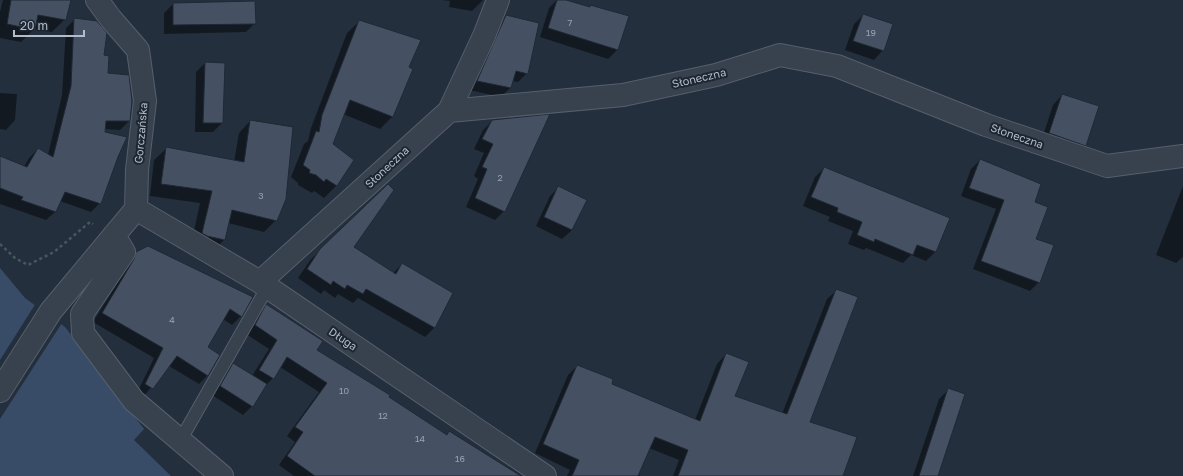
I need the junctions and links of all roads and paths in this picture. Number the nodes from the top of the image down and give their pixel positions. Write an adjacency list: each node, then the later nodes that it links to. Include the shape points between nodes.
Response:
1 (97, 0): 5 (street, Gorczańska, via 138,50 145,101 137,170)
2 (498, 0): 3 (street)
3 (449, 111): 4 (street, Słoneczna, via 623,96 716,75 780,55 837,66 986,125 1107,166); 8 (street, Słoneczna)
4 (1183, 156)
5 (136, 209): 6 (street); 8 (street, Długa)
6 (114, 235): 7 (path, via 90,222 54,252 28,265 15,258); 9 (street, via 51,311); 10 (street, via 124,252 82,314 83,333 134,401)
7 (0, 244)
8 (264, 285): 10 (lane); 12 (street, Długa)
9 (0, 391)
10 (180, 441): 11 (street)
11 (222, 476)
12 (544, 476)

